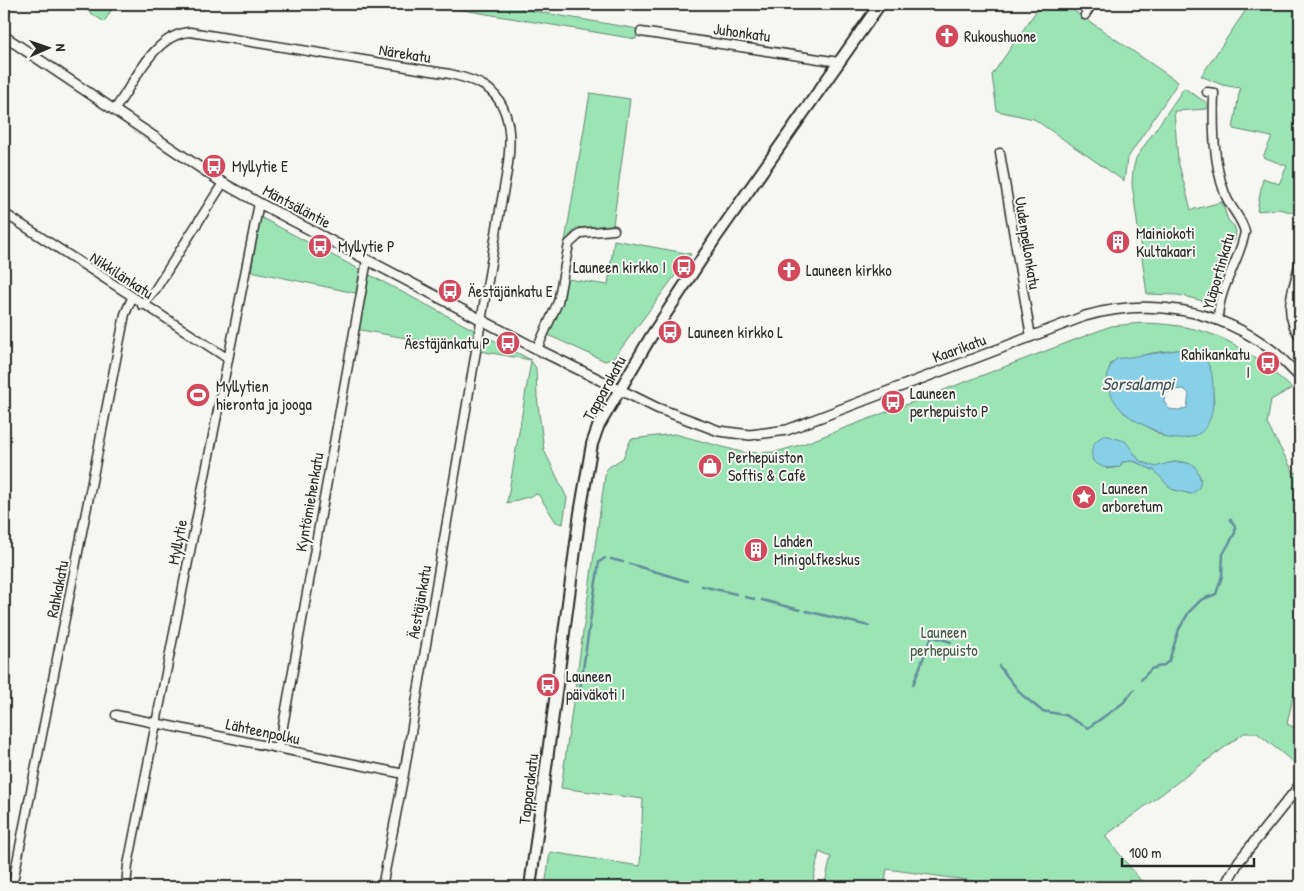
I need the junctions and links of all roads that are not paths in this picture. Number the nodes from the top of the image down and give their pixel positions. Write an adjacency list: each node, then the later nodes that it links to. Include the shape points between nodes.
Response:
1 (880, 4): 6 (main road, Tapparakatu)
2 (1092, 4): 3 (street)
3 (1085, 15)
4 (641, 32): 6 (street, Juhonkatu)
5 (4, 36): 8 (street, Mäntsäläntie)
6 (839, 62): 25 (main road, Tapparakatu, via 716,237)
7 (1207, 92): 19 (street, Yläportinkatu, via 1214,93 1213,120 1220,175 1226,196 1245,232 1224,288)
8 (115, 109): 10 (street, Mäntsäläntie); 18 (street, Närekatu, via 158,46 181,33 200,33 450,74 473,80 487,88 507,116 510,140)
9 (1000, 153): 20 (street, Uudenpellonkatu)
10 (223, 183): 11 (street, Mäntsäläntie); 17 (street, via 155,290)
11 (259, 203): 14 (street, Mäntsäläntie); 23 (street, Myllytie)
12 (4, 214): 16 (street, Nikkilänkatu)
13 (614, 230): 22 (street, via 580,233 569,244 558,302)
14 (367, 260): 18 (street, Mäntsäläntie); 28 (street, Kyntömiehenkatu)
15 (1300, 261): 21 (street, via 1289,315)
16 (132, 298): 17 (street, Nikkilänkatu); 31 (street, Rahkakatu, via 125,314)
17 (142, 305): 23 (street, Nikkilänkatu)
18 (481, 320): 22 (street, Mäntsäläntie); 29 (street, Äestäjänkatu)
19 (1218, 320): 20 (street, Kaarikatu, via 1180,309 1136,307 1101,311); 24 (street, Kaarikatu, via 1273,351)
20 (1031, 337): 25 (street, Kaarikatu, via 787,430 768,434 719,431)
21 (1300, 337)
22 (537, 349): 25 (street, Mäntsäläntie)
23 (227, 358): 27 (street, Myllytie)
24 (1300, 377)
25 (618, 390): 34 (main road, Tapparakatu, via 592,444)
26 (116, 715): 27 (street, Lähteenpolku)
27 (155, 723): 28 (street, Lähteenpolku); 32 (street, Myllytie)
28 (279, 748): 29 (street, Lähteenpolku)
29 (404, 774): 33 (street, Äestäjänkatu)
30 (1300, 785): 35 (street, via 1239,861)
31 (12, 887)
32 (126, 887)
33 (382, 887)
34 (530, 887)
35 (1224, 887)

